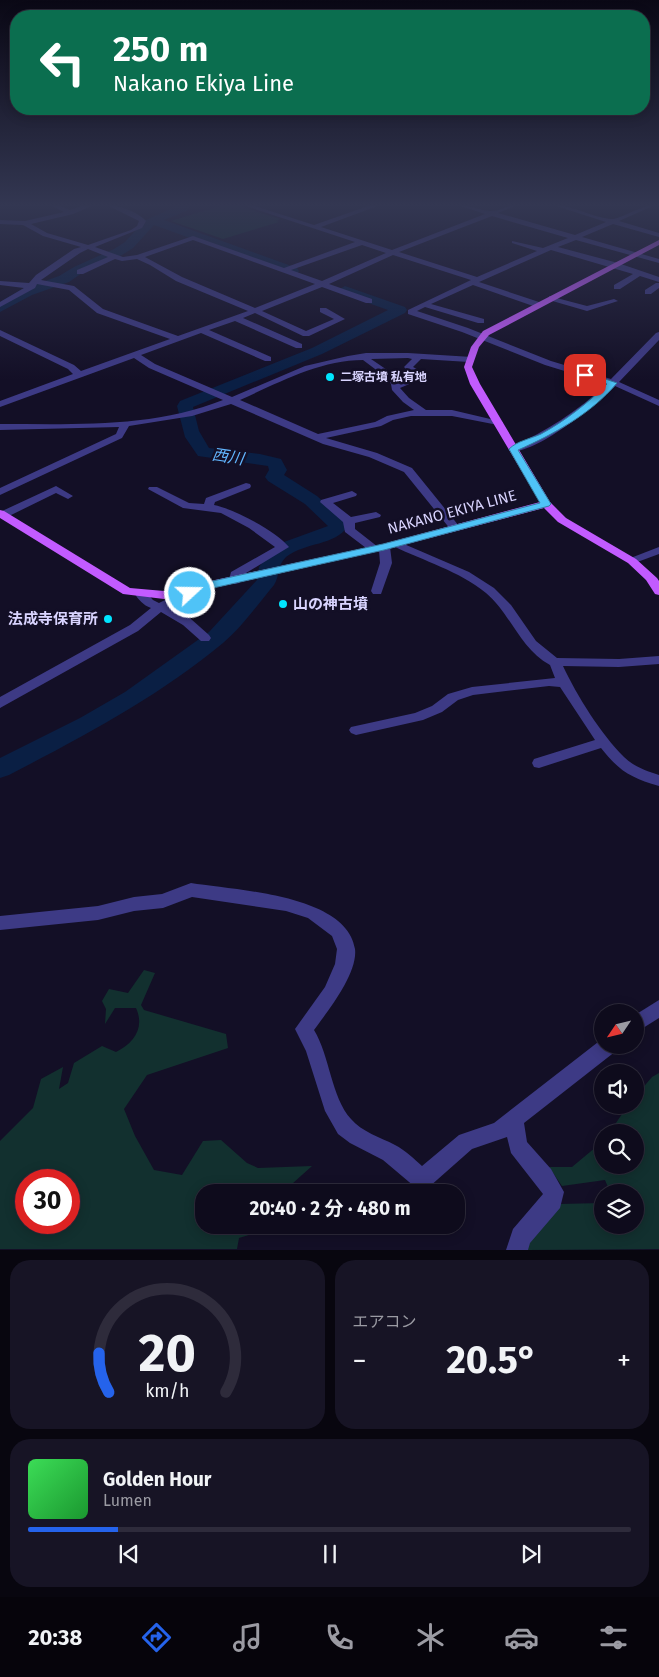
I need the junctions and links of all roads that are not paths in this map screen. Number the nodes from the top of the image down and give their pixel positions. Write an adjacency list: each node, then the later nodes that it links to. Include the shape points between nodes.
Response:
1 (60, 263): 19 (street)
2 (96, 263): 13 (street)
3 (154, 263): 31 (street, via 179,279)
4 (276, 263): 12 (street)
5 (303, 263): 12 (street)
6 (369, 263): 15 (street)
7 (423, 263): 17 (street)
8 (516, 263): 17 (street)
9 (609, 263): 11 (street)
10 (618, 263): 11 (main road)
11 (615, 265): 14 (street); 24 (main road)
12 (291, 268): 15 (street); 20 (street)
13 (80, 272)
14 (638, 274): 16 (street); 22 (street)
15 (335, 279): 20 (street)
16 (659, 280)
17 (475, 281): 27 (street); 29 (street)
18 (0, 283): 19 (street)
19 (34, 283): 28 (street); 38 (street, via 52,283 78,292 100,311)
20 (322, 285): 25 (street); 31 (street)
21 (659, 285): 23 (street)
22 (616, 287)
23 (648, 292)
24 (552, 298): 26 (street, via 587,309); 29 (main road)
25 (369, 300)
26 (614, 301)
27 (424, 304): 33 (street); 37 (street, via 410,312)
28 (0, 305)
29 (539, 305): 37 (main road)
30 (323, 310): 31 (street, via 340,319 306,334)
31 (256, 311): 32 (street)
32 (236, 318): 34 (street); 39 (street)
33 (481, 321)
34 (201, 330): 38 (street); 43 (street)
35 (0, 333): 45 (street, via 71,367)
36 (659, 335): 46 (street)
37 (482, 337): 44 (main road); 46 (street, via 548,363)
38 (178, 339): 40 (street)
39 (300, 346)
40 (136, 355): 45 (street); 48 (street, via 152,366)
41 (366, 356): 42 (street); 47 (street, via 390,376); 48 (street, via 307,368)
42 (419, 356): 44 (street); 47 (street, via 408,367 418,377)
43 (268, 359)
44 (469, 359): 52 (main road, NAKANO EKIYA LINE, via 468,367 474,384)
45 (79, 376): 50 (street)
46 (613, 383): 49 (street); 56 (street, via 575,415 544,435)
47 (396, 386): 51 (street, via 400,394)
48 (228, 398): 53 (street, via 192,413); 55 (street)
49 (659, 403)
50 (0, 404)
51 (424, 413): 52 (street, via 452,412); 55 (street, via 404,414 378,424)
52 (500, 424): 56 (main road, NAKANO EKIYA LINE)
53 (124, 425): 54 (street); 59 (street, via 119,436)
54 (0, 426)
55 (317, 437): 67 (street, via 408,470)
56 (513, 449): 62 (main road, NAKANO EKIYA LINE)
57 (246, 486): 63 (street, via 210,500)
58 (153, 489): 63 (street, via 187,506)
59 (0, 492)
60 (352, 494): 66 (street, via 325,502)
61 (68, 496): 64 (street, via 56,489)
62 (546, 504): 67 (main road, NAKANO EKIYA LINE); 71 (main road, via 562,520)
63 (208, 507): 72 (street, via 224,510 283,547 235,575)
64 (1, 514): 76 (main road, NAKANO EKIYA LINE, via 127,591)
65 (376, 515): 66 (street)
66 (349, 521): 69 (street, via 349,530)
67 (455, 528): 68 (main road, NAKANO EKIYA LINE)
68 (397, 544): 69 (main road, NAKANO EKIYA LINE); 80 (street, via 482,584 500,599 534,647)
69 (379, 548): 72 (main road, NAKANO EKIYA LINE); 74 (street, via 386,563)
70 (659, 550): 71 (street)
71 (632, 562): 75 (main road, via 651,578)
72 (235, 580): 73 (main road, NAKANO EKIYA LINE)
73 (189, 590): 76 (main road, NAKANO EKIYA LINE, via 164,595); 77 (street, via 190,593)
74 (376, 591)
75 (659, 591)
76 (140, 593): 77 (street)
77 (160, 607): 78 (street, via 187,622); 82 (street, via 134,628)
78 (205, 638)
79 (659, 660): 80 (street)
80 (555, 662): 81 (street)
81 (564, 683): 83 (street, via 472,691 453,697 438,709 418,717); 84 (street)
82 (0, 703)
83 (356, 730)
84 (604, 742): 85 (street); 86 (street, via 620,762 635,772)
85 (539, 763)
86 (659, 780)
87 (0, 923): 91 (street, via 98,913 163,901 190,890 286,904 314,913 339,932 346,949 344,964 332,992 304,1029 313,1043 342,1124 358,1137 391,1154 422,1180 466,1142 500,1130)
88 (659, 1008): 89 (street)
89 (644, 1019)
90 (597, 1054): 91 (street)
91 (514, 1119): 92 (street, via 518,1146 554,1192 553,1201 521,1237)
92 (516, 1250)

